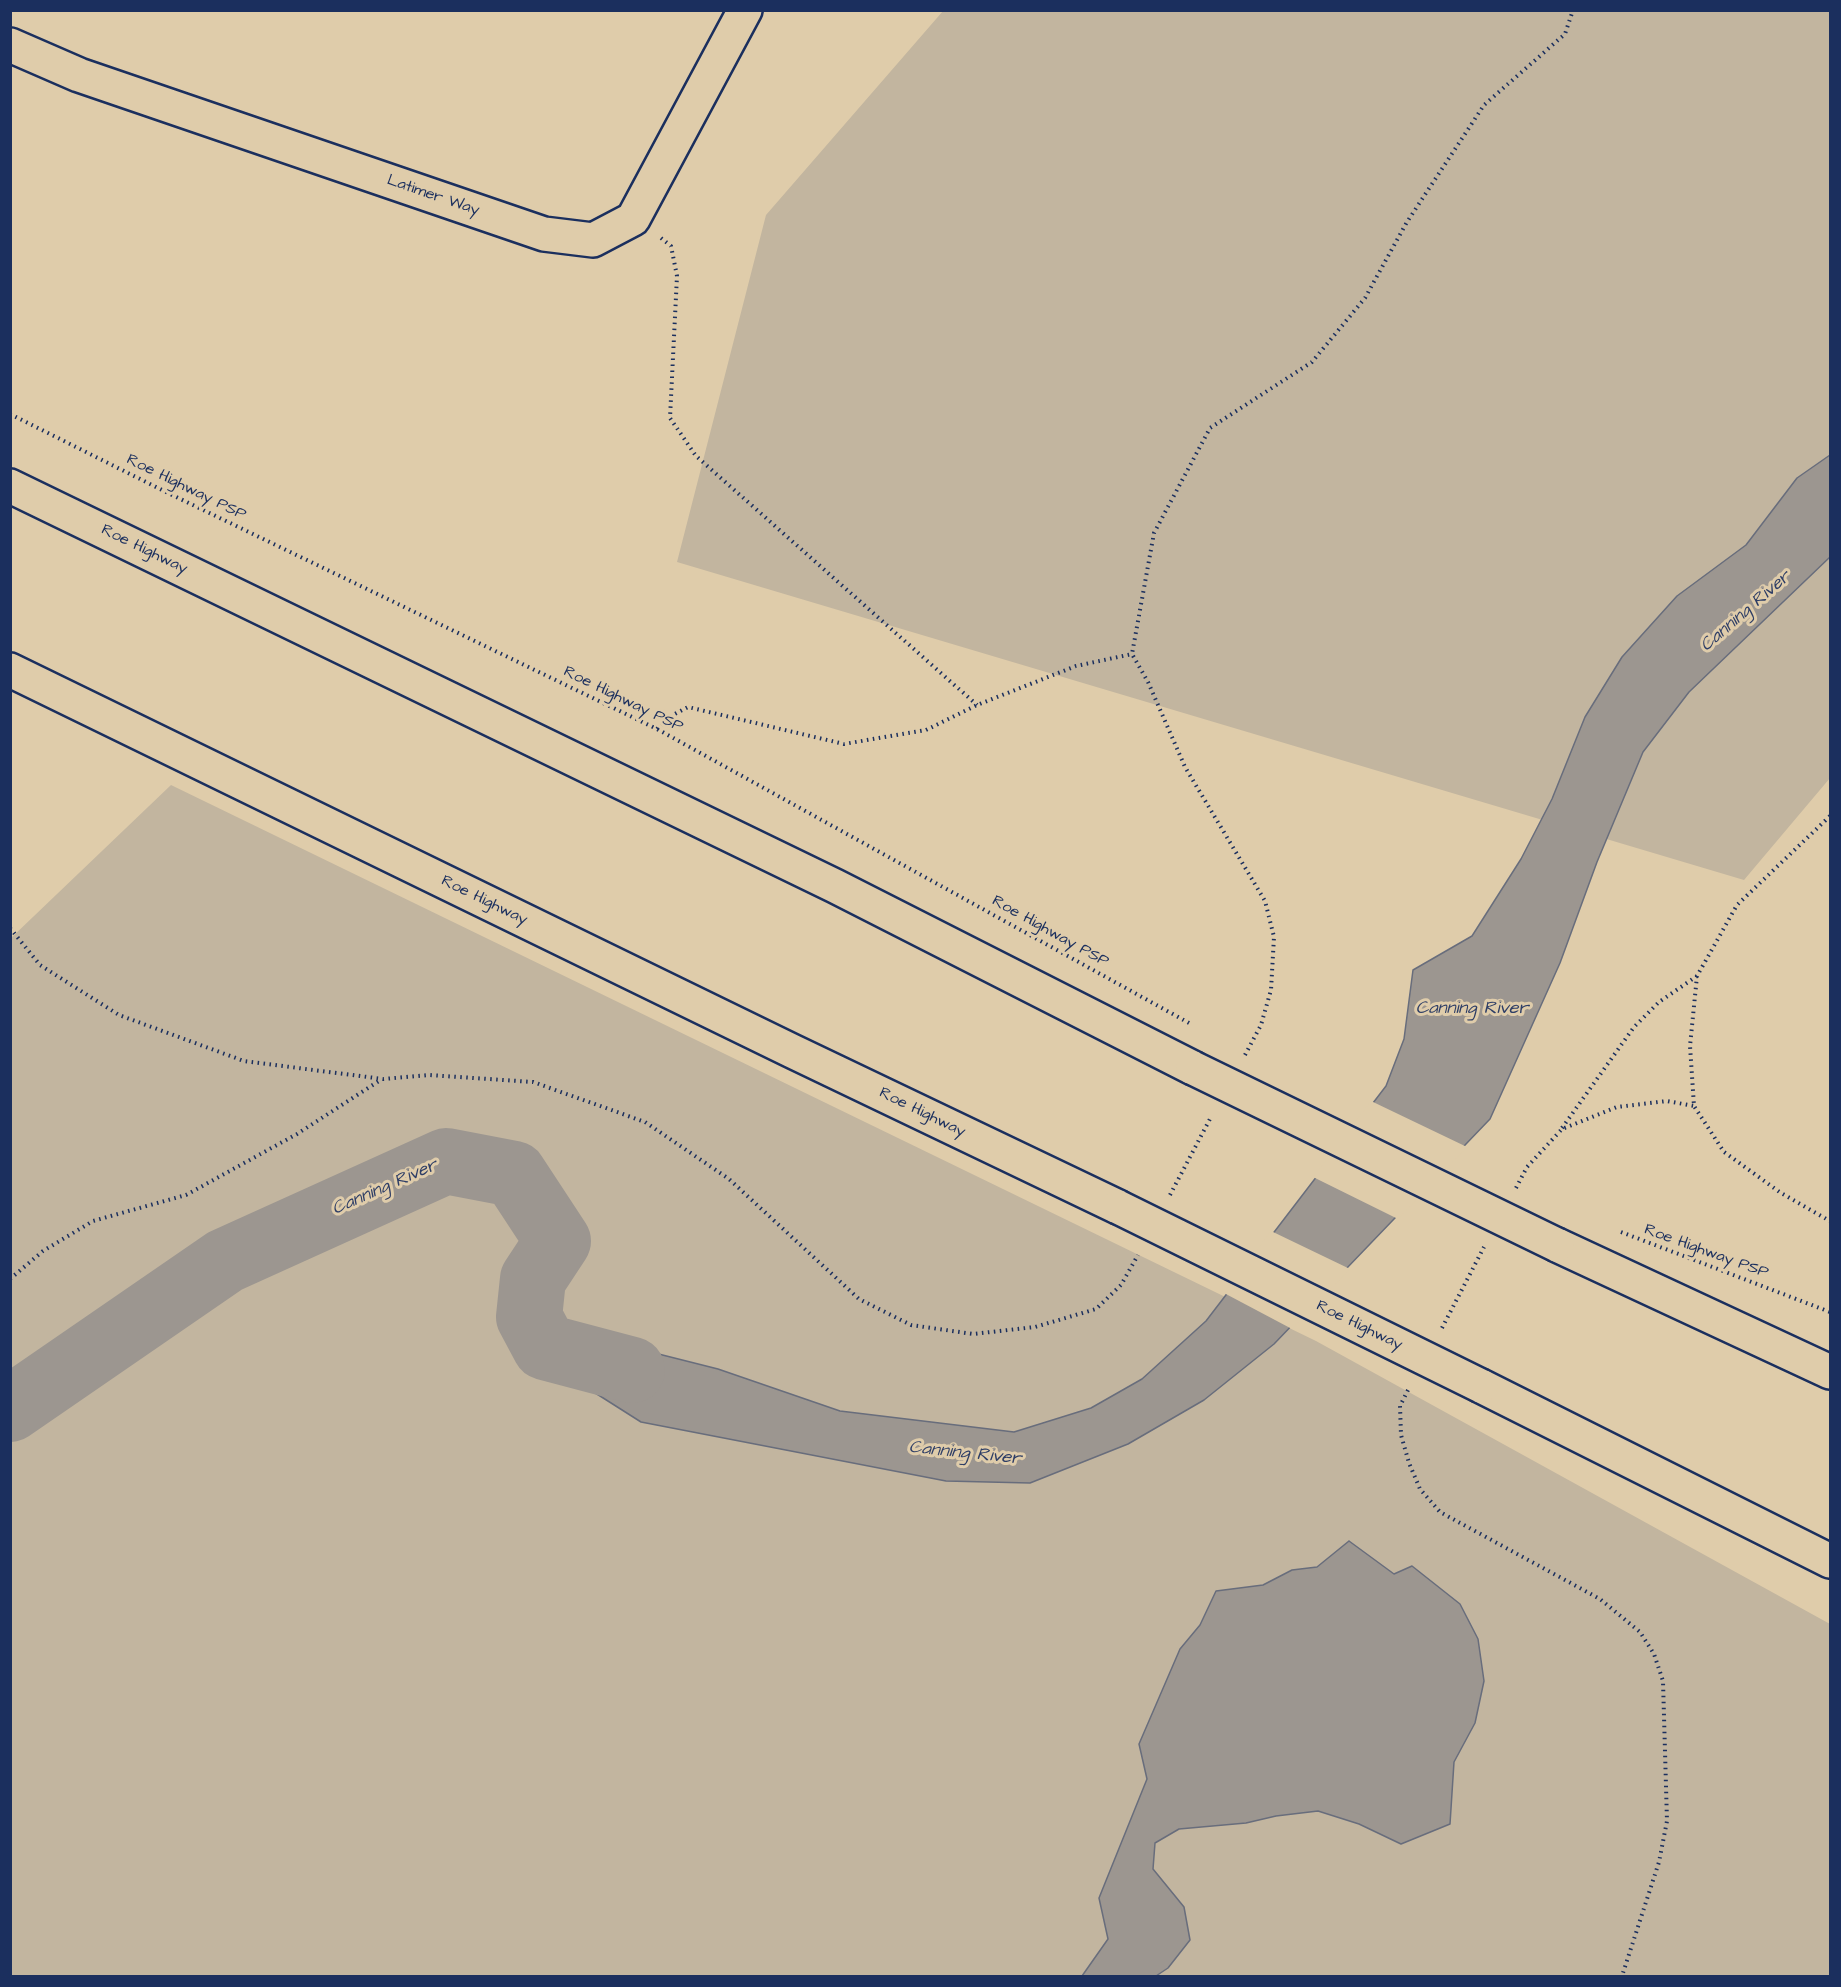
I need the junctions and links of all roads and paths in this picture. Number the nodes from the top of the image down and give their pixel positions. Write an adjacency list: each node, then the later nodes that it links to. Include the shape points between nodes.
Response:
1 (745, 10): 4 (main road)
2 (1573, 10): 8 (path, via 1565,34 1484,105 1407,222 1365,298 1312,362 1210,428 1154,533 1132,654 1076,666)
3 (10, 45): 4 (main road, Latimer Way, via 79,75 544,234 593,240)
4 (633, 219): 8 (path, via 671,246 677,276 670,418 696,456)
5 (10, 414): 9 (path, Roe Highway PSP)
6 (10, 486): 23 (main road, Roe Highway, bridge, via 836,886 1193,1068)
7 (10, 670): 25 (main road, Roe Highway, bridge, via 1118,1207)
8 (977, 705): 9 (path, via 926,730 844,744 688,707)
9 (657, 729): 13 (path, Roe Highway PSP)
10 (1830, 816): 12 (path, via 1737,905)
11 (10, 928): 20 (path, via 40,965 119,1015 244,1060 382,1079 297,1134 186,1195 93,1221 43,1251)
12 (1697, 976): 14 (path, via 1690,1046); 15 (path, via 1659,1002 1634,1027)
13 (1189, 1023)
14 (1694, 1106): 15 (path, via 1666,1101 1617,1107); 17 (path, via 1724,1152 1781,1193)
15 (1562, 1129): 16 (path, via 1527,1167)
16 (1510, 1198)
17 (1830, 1221)
18 (1620, 1232): 21 (path, Roe Highway PSP)
19 (1488, 1240): 22 (path)
20 (10, 1279)
21 (1830, 1311)
22 (1439, 1333)
23 (1830, 1372)
24 (1411, 1385): 26 (path, via 1400,1406 1401,1435 1420,1489 1440,1512 1600,1599 1640,1632 1654,1654 1663,1681 1667,1821 1659,1862)
25 (1830, 1561)
26 (1622, 1977)

